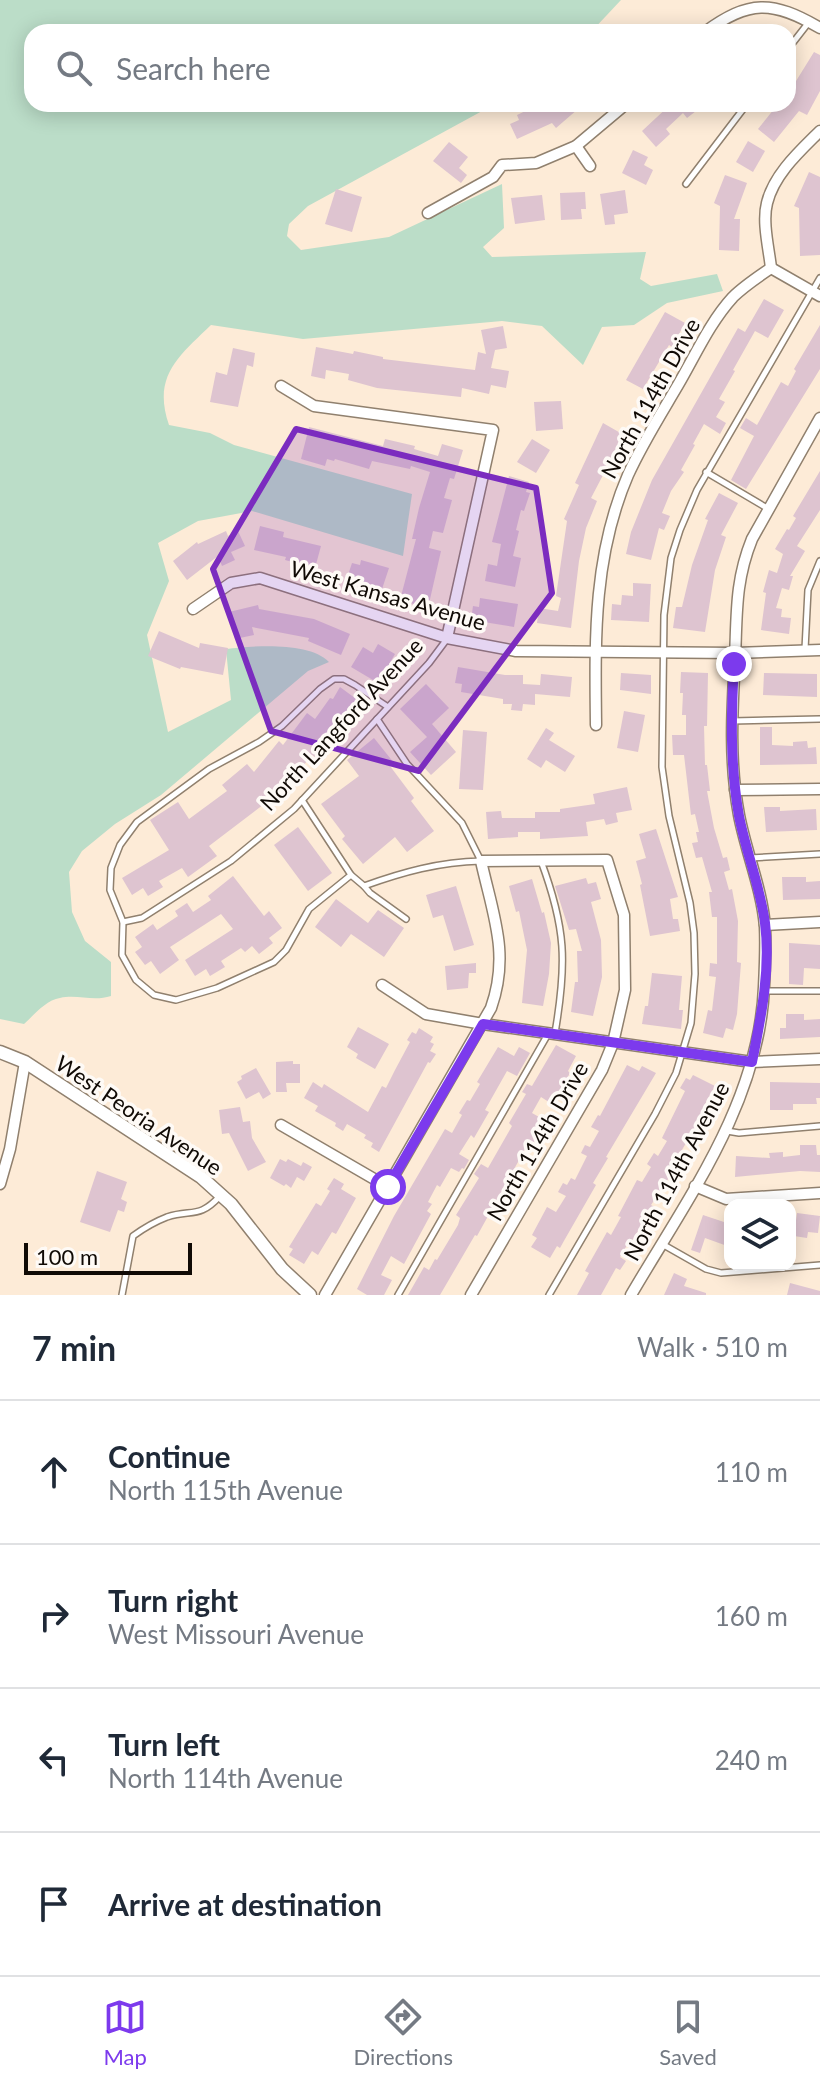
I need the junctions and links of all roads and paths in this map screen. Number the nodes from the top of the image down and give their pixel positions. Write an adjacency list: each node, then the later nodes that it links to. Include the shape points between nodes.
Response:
1 (715, 24): 2 (street, via 735,7 757,2 775,3)
2 (815, 25): 3 (lane)
3 (796, 42)
4 (616, 112): 7 (street)
5 (741, 112): 9 (lane)
6 (820, 131): 11 (street, via 791,161 766,205)
7 (576, 146): 8 (street); 10 (street, via 536,163 502,165 493,177)
8 (590, 166)
9 (686, 184)
10 (428, 213)
11 (771, 268): 13 (street); 21 (street, North 114th Drive, via 722,311 629,472 601,564)
12 (820, 278): 13 (lane)
13 (816, 294): 16 (lane)
14 (281, 386): 20 (street, North Langford Avenue, via 314,406 493,430)
15 (820, 418): 17 (street, North 114th Avenue)
16 (706, 472): 17 (lane); 24 (lane, via 671,558)
17 (768, 509): 25 (street, North 114th Avenue, via 740,576)
18 (820, 561): 22 (lane, via 808,590)
19 (193, 609): 20 (street, West Kansas Avenue, via 231,583 260,578)
20 (447, 638): 21 (street, West Kansas Avenue, via 516,651); 26 (lane, North Langford Avenue)
21 (595, 650): 24 (street, West Kansas Avenue); 30 (street, North 114th Drive)
22 (805, 650): 23 (street, West Kansas Avenue); 25 (street, West Kansas Avenue)
23 (820, 650)
24 (664, 651): 25 (street, West Kansas Avenue); 51 (lane, via 665,797 694,933 691,1023)
25 (735, 653): 29 (street, North 114th Avenue)
26 (388, 707): 27 (lane, North Langford Avenue); 41 (lane, via 344,679 334,679 282,726 153,808 128,833 111,868 110,890)
27 (377, 719): 33 (lane, North Langford Avenue); 36 (lane, via 407,764 462,823)
28 (820, 719): 29 (lane)
29 (731, 721): 32 (street, North 114th Avenue)
30 (596, 725)
31 (820, 789): 32 (street)
32 (735, 790): 35 (street, North 114th Avenue)
33 (302, 800): 38 (lane); 41 (lane, North Langford Avenue, via 231,861 142,918)
34 (820, 854): 35 (lane)
35 (750, 858): 43 (street, North 114th Avenue)
36 (481, 861): 37 (street); 39 (lane, via 410,869); 47 (street, via 501,951 500,983)
37 (541, 861): 48 (lane, via 563,945 564,975); 49 (street, North 114th Drive, via 607,860 624,915 625,990)
38 (351, 875): 39 (lane); 41 (lane, via 309,909 274,962 176,1000 154,995 136,980 122,955)
39 (364, 886): 40 (lane)
40 (406, 919)
41 (123, 922)
42 (820, 922): 43 (street)
43 (765, 925): 45 (street, North 114th Avenue)
44 (382, 985): 47 (street, via 426,1014)
45 (764, 991): 46 (lane); 54 (street, North 114th Avenue)
46 (820, 991)
47 (483, 1024): 48 (street); 60 (street)
48 (551, 1034): 49 (street); 68 (lane)
49 (613, 1043): 51 (street); 69 (street, North 114th Drive)
50 (0, 1052): 53 (street, West Peoria Avenue)
51 (683, 1052): 54 (street); 70 (lane, via 655,1114)
52 (820, 1059): 54 (street)
53 (25, 1062): 58 (street); 62 (street, West Peoria Avenue, via 180,1162)
54 (752, 1062): 57 (street, North 114th Avenue)
55 (281, 1125): 60 (street)
56 (820, 1126): 57 (lane)
57 (726, 1131): 59 (street, North 114th Avenue)
58 (0, 1184)
59 (695, 1186): 61 (street, via 726,1199); 63 (street, North 114th Avenue)
60 (388, 1187): 67 (street)
61 (820, 1193)
62 (220, 1195): 65 (lane, via 200,1213 171,1216 133,1236); 66 (street, West Peoria Avenue)
63 (661, 1244): 64 (lane, via 721,1273); 71 (street, North 114th Avenue)
64 (820, 1265)
65 (122, 1295)
66 (310, 1295)
67 (325, 1295)
68 (398, 1295)
69 (471, 1295)
70 (549, 1295)
71 (631, 1295)

